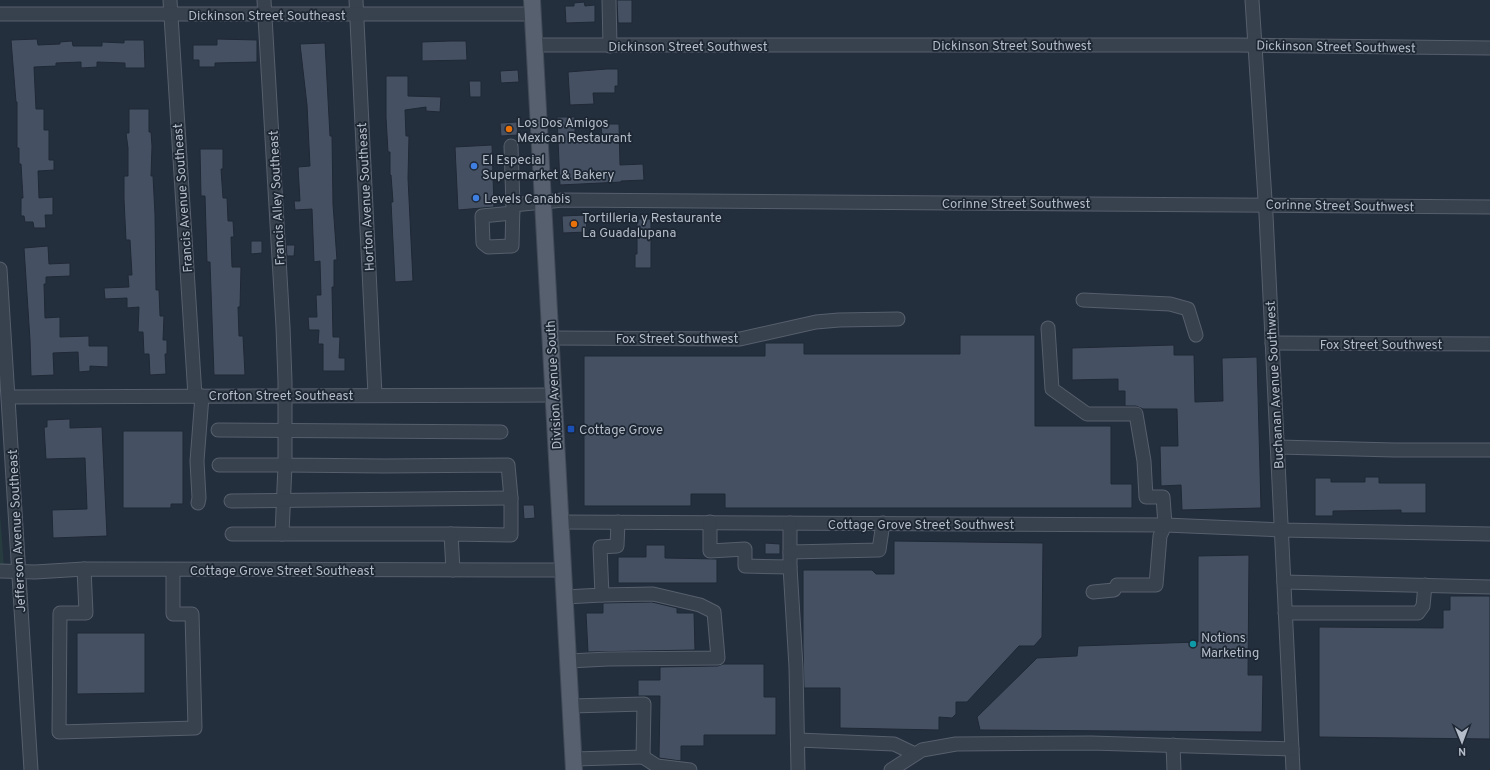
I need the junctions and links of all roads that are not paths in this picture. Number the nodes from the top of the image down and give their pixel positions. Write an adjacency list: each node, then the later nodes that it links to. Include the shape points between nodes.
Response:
1 (170, 0): 9 (street, Francis Avenue Southeast)
2 (264, 0): 10 (street, Francis Alley Southeast)
3 (356, 0): 8 (street, Horton Avenue Southeast)
4 (609, 0): 13 (street)
5 (1252, 0): 12 (street, Buchanan Avenue Southwest)
6 (533, 7): 8 (street, Dickinson Street Southeast); 11 (main road, Division Avenue South)
7 (0, 14): 9 (street, Dickinson Street Southeast)
8 (357, 14): 10 (street, Dickinson Street Southeast); 29 (street, Horton Avenue Southeast)
9 (171, 15): 10 (street, Dickinson Street Southeast); 31 (street, Francis Avenue Southeast)
10 (265, 15): 28 (street, Francis Alley Southeast, via 283,327)
11 (535, 45): 13 (street, Dickinson Street Southwest); 16 (main road, Division Avenue South)
12 (1255, 45): 13 (street, Dickinson Street Southwest); 14 (street, Dickinson Street Southwest); 17 (street, Buchanan Avenue Southwest)
13 (610, 46)
14 (1490, 48)
15 (511, 146): 16 (street, Corinne Street Southwest, via 513,209)
16 (543, 202): 17 (street, Corinne Street Southwest, via 571,200); 25 (main road, Division Avenue South)
17 (1265, 205): 18 (street, Corinne Street Southwest); 26 (street, Buchanan Avenue Southwest)
18 (1490, 207)
19 (0, 269): 21 (street, Jefferson Avenue Southeast)
20 (1083, 300): 24 (street, via 1170,304 1182,307 1188,309)
21 (1, 313): 32 (street, Jefferson Avenue Southeast)
22 (898, 320): 25 (street, Fox Street Southwest, via 824,322 740,339)
23 (1048, 328): 49 (street, via 1052,389 1087,414 1136,414 1144,461 1146,497 1163,497)
24 (1196, 335)
25 (550, 338): 30 (main road, Division Avenue South)
26 (1272, 343): 27 (street, Fox Street Southwest); 36 (street, Buchanan Avenue Southwest)
27 (1490, 344)
28 (284, 395): 29 (street, Crofton Street Southeast); 31 (street, Crofton Street Southeast); 34 (street, Francis Alley Southeast)
29 (375, 395): 30 (street, Crofton Street Southeast)
30 (554, 395): 44 (main road, Division Avenue South)
31 (198, 396): 32 (street, Crofton Street Southeast); 43 (street, Francis Avenue Southeast)
32 (9, 397): 62 (street, Jefferson Avenue Southeast)
33 (218, 430): 34 (street)
34 (285, 430): 35 (street); 39 (street, Francis Alley Southeast)
35 (501, 432)
36 (1278, 446): 37 (street); 50 (street, Buchanan Avenue Southwest)
37 (1490, 450)
38 (219, 465): 39 (street)
39 (285, 465): 40 (street, via 508,465); 42 (street, Francis Alley Southeast)
40 (511, 498): 42 (street); 53 (street, via 512,535)
41 (231, 501): 42 (street)
42 (284, 501): 52 (street, Francis Alley Southeast)
43 (198, 503)
44 (560, 522): 45 (street, Cottage Grove Street Southwest); 60 (main road, Division Avenue South)
45 (618, 522): 46 (street, Cottage Grove Street Southwest); 67 (street, via 617,546 600,547)
46 (710, 522): 47 (street, Cottage Grove Street Southwest); 56 (street, via 710,551 745,549 745,566)
47 (790, 523): 48 (street, Cottage Grove Street Southwest); 55 (street)
48 (883, 523): 49 (street, Cottage Grove Street Southwest); 55 (street, via 879,550)
49 (1165, 525): 50 (street, Cottage Grove Street Southwest); 66 (street, via 1160,536 1156,585 1117,585 1114,590)
50 (1281, 530): 54 (street, Cottage Grove Street Southwest); 63 (street, Buchanan Avenue Southwest)
51 (232, 534): 52 (street)
52 (282, 534): 53 (street)
53 (451, 534): 59 (street)
54 (1490, 534)
55 (790, 552): 56 (street)
56 (790, 567): 72 (street)
57 (84, 569): 58 (street, Cottage Grove Street Southeast); 58 (street, via 86,613 60,613 59,732 195,728 192,614 173,614); 62 (street, Cottage Grove Street Southeast)
58 (173, 570): 59 (street, Cottage Grove Street Southeast)
59 (453, 570): 60 (street, Cottage Grove Street Southeast)
60 (564, 570): 68 (main road, Division Avenue South)
61 (0, 571): 62 (street, Cottage Grove Street Southeast)
62 (18, 571): 78 (street, Jefferson Avenue Southeast)
63 (1284, 582): 64 (street); 69 (street, Buchanan Avenue Southwest)
64 (1425, 585): 65 (street); 69 (street, via 1423,606 1418,613)
65 (1490, 587)
66 (1093, 592)
67 (602, 595): 68 (street); 70 (street, via 653,594 700,605 714,612 718,658)
68 (565, 597): 70 (main road, Division Avenue South)
69 (1285, 613): 74 (street, Buchanan Avenue Southwest)
70 (568, 661): 71 (main road, Division Avenue South)
71 (571, 706): 76 (street, via 644,704); 77 (main road, Division Avenue South)
72 (798, 740): 75 (street, via 894,744); 80 (street)
73 (1173, 746): 74 (street); 75 (street, via 1091,743 956,744 922,750); 82 (street)
74 (1292, 749): 83 (street, Buchanan Avenue Southwest)
75 (915, 754): 81 (street)
76 (643, 756): 77 (street); 79 (street, via 657,766)
77 (574, 764)
78 (30, 770)
79 (690, 770)
80 (798, 770)
81 (891, 770)
82 (1174, 770)
83 (1294, 770)

